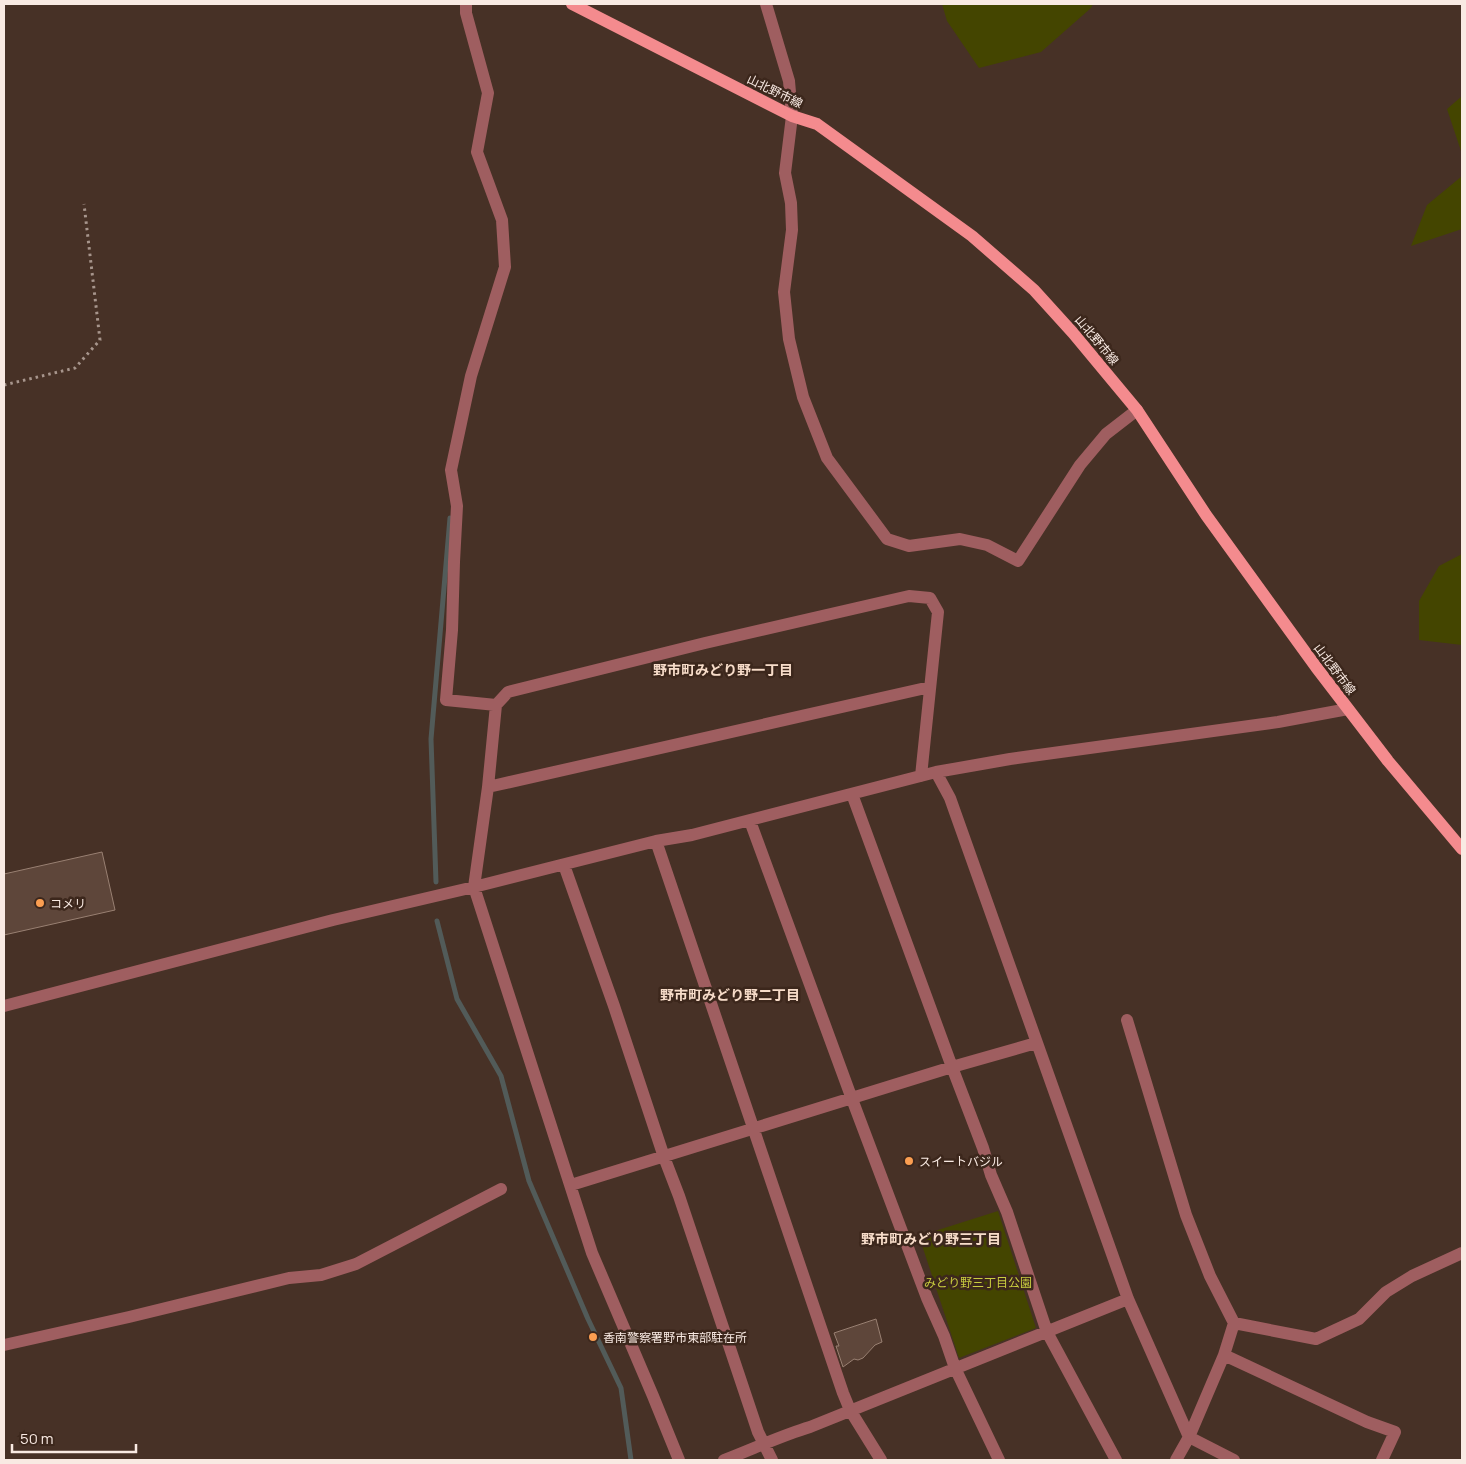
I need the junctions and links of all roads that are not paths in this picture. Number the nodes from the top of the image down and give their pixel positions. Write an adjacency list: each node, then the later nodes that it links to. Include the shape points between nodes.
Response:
1 (466, 4): 7 (street, via 488,93 477,152 502,220 505,267 471,376 451,470 457,506 446,700)
2 (572, 4): 4 (main road, 山北野市線)
3 (766, 4): 4 (street, via 789,81)
4 (792, 116): 5 (main road, 山北野市線, via 817,124 972,236 1034,290); 5 (street, via 785,173 792,230 784,292 789,340 803,397 827,458 887,539 909,546 960,540 987,545 1018,561 1080,466 1106,434)
5 (1137, 410): 8 (main road, 山北野市線, via 1206,515)
6 (930, 687): 7 (street, via 938,612 930,598 910,596 508,692); 10 (street); 11 (street)
7 (496, 705): 11 (street)
8 (1348, 709): 9 (street); 15 (main road, 山北野市線)
9 (936, 772): 10 (street); 20 (street, via 950,798)
10 (921, 776): 12 (street)
11 (488, 788): 17 (street)
12 (852, 794): 13 (street); 21 (street)
13 (750, 820): 14 (street); 22 (street)
14 (656, 841): 16 (street); 23 (street)
15 (1462, 849)
16 (564, 865): 17 (street); 24 (street)
17 (474, 887): 18 (street); 25 (street)
18 (4, 1006)
19 (1127, 1020): 29 (street, via 1186,1215 1210,1276)
20 (1036, 1043): 21 (street); 28 (street)
21 (952, 1068): 22 (street); 30 (street, via 1007,1212)
22 (852, 1099): 23 (street); 33 (street)
23 (753, 1130): 24 (street); 34 (street)
24 (664, 1157): 25 (street); 36 (street, via 758,1432)
25 (571, 1185): 37 (street, via 592,1253)
26 (501, 1189): 31 (street, via 356,1264 320,1275 289,1278)
27 (1462, 1253): 29 (street, via 1412,1276 1386,1292 1359,1319 1316,1339)
28 (1128, 1300): 30 (street); 35 (street)
29 (1234, 1323): 32 (street)
30 (1047, 1332): 33 (street); 42 (street)
31 (4, 1345)
32 (1224, 1355): 35 (street); 45 (street, via 1395,1432)
33 (955, 1368): 34 (street); 41 (street)
34 (850, 1410): 36 (street); 40 (street)
35 (1189, 1437): 43 (street); 44 (street)
36 (765, 1444): 38 (street); 39 (street)
37 (679, 1460)
38 (724, 1460)
39 (772, 1460)
40 (881, 1460)
41 (999, 1460)
42 (1116, 1460)
43 (1176, 1460)
44 (1234, 1460)
45 (1382, 1460)

